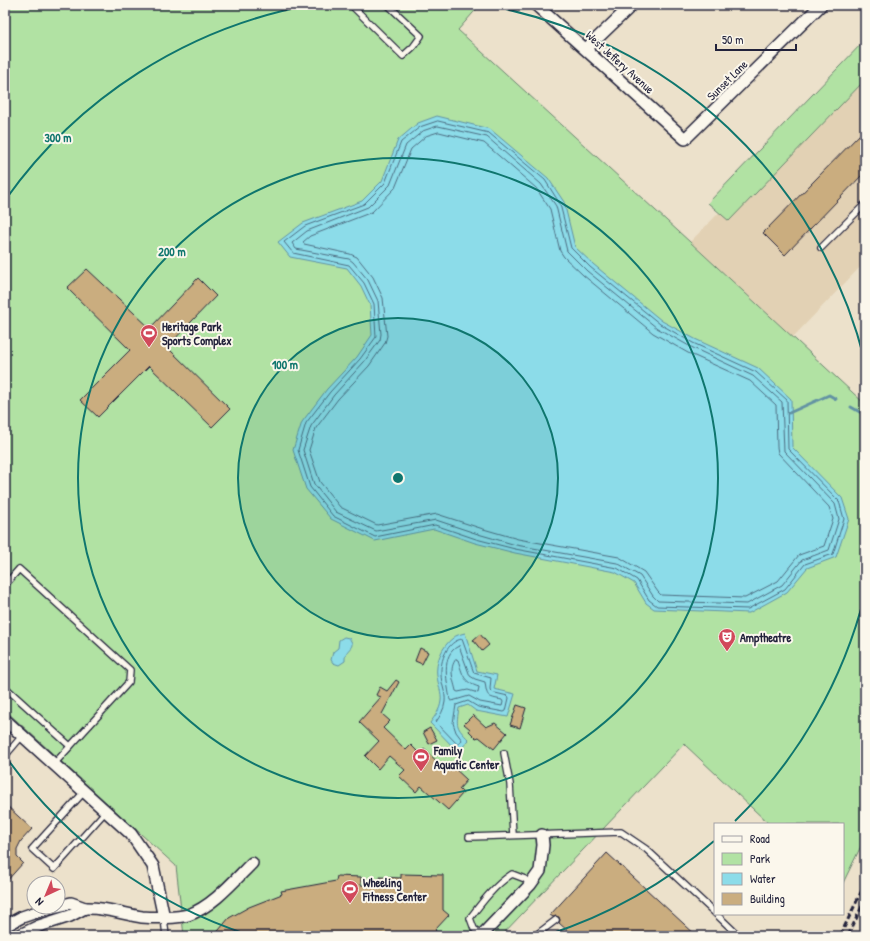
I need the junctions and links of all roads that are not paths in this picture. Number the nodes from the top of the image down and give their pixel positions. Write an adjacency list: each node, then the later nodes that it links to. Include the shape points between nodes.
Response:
1 (351, 5): 2 (lane, via 403,56 421,36)
2 (388, 5)
3 (536, 5): 6 (street, West Jeffery Avenue)
4 (632, 5): 6 (street)
5 (821, 5): 7 (street, Sunset Lane)
6 (586, 49): 7 (street, West Jeffery Avenue)
7 (685, 139)
8 (865, 204): 9 (lane)
9 (821, 248)
10 (5, 585): 14 (lane, via 20,569 130,670 129,682)
11 (5, 687): 14 (lane)
12 (5, 720): 13 (street)
13 (22, 736): 16 (lane); 17 (street)
14 (70, 746): 17 (lane)
15 (504, 753): 21 (lane, via 510,784)
16 (5, 756)
17 (54, 764): 18 (street)
18 (84, 792): 19 (street); 19 (lane, via 32,849 54,869)
19 (106, 811): 30 (street, via 131,834 153,866)
20 (542, 835): 21 (lane); 24 (street, via 540,871); 27 (lane, via 621,832 646,849)
21 (513, 836): 22 (lane)
22 (469, 837)
23 (252, 863): 30 (street, via 209,904 188,915)
24 (530, 885): 33 (street); 33 (lane, via 512,874 504,879 470,918 474,929)
25 (66, 904): 26 (street, via 71,903)
26 (85, 908): 30 (street, via 97,907 143,917); 34 (street)
27 (714, 913)
28 (28, 915): 32 (street)
29 (716, 915): 37 (lane)
30 (164, 918): 35 (lane)
31 (556, 920): 36 (lane)
32 (5, 926)
33 (482, 935)
34 (18, 936)
35 (166, 936)
36 (536, 936)
37 (739, 936)

